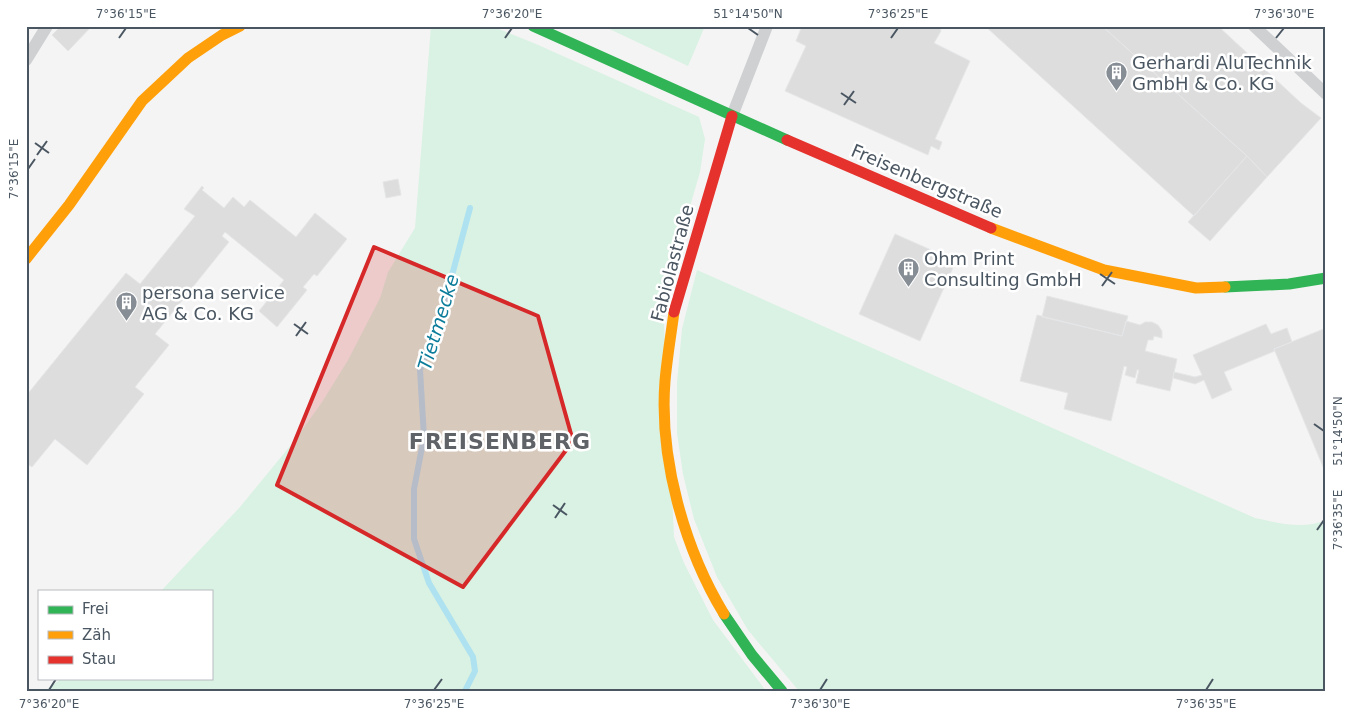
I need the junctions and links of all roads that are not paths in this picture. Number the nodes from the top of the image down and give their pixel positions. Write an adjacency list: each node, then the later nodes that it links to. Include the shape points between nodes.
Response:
1 (47, 26): 6 (lane)
2 (240, 26): 9 (street, via 188,58 142,101)
3 (533, 26): 8 (street, Freisenbergstraße)
4 (767, 26): 8 (lane)
5 (1254, 26): 7 (lane)
6 (26, 60)
7 (1326, 94)
8 (732, 116): 10 (street, Freisenbergstraße, via 1034,245 1104,270 1196,288 1289,284); 11 (street, Fabiolastraße, via 674,308 665,382 665,432 670,473 683,522 707,582 722,612)
9 (26, 259)
10 (1326, 278)
11 (782, 691)

